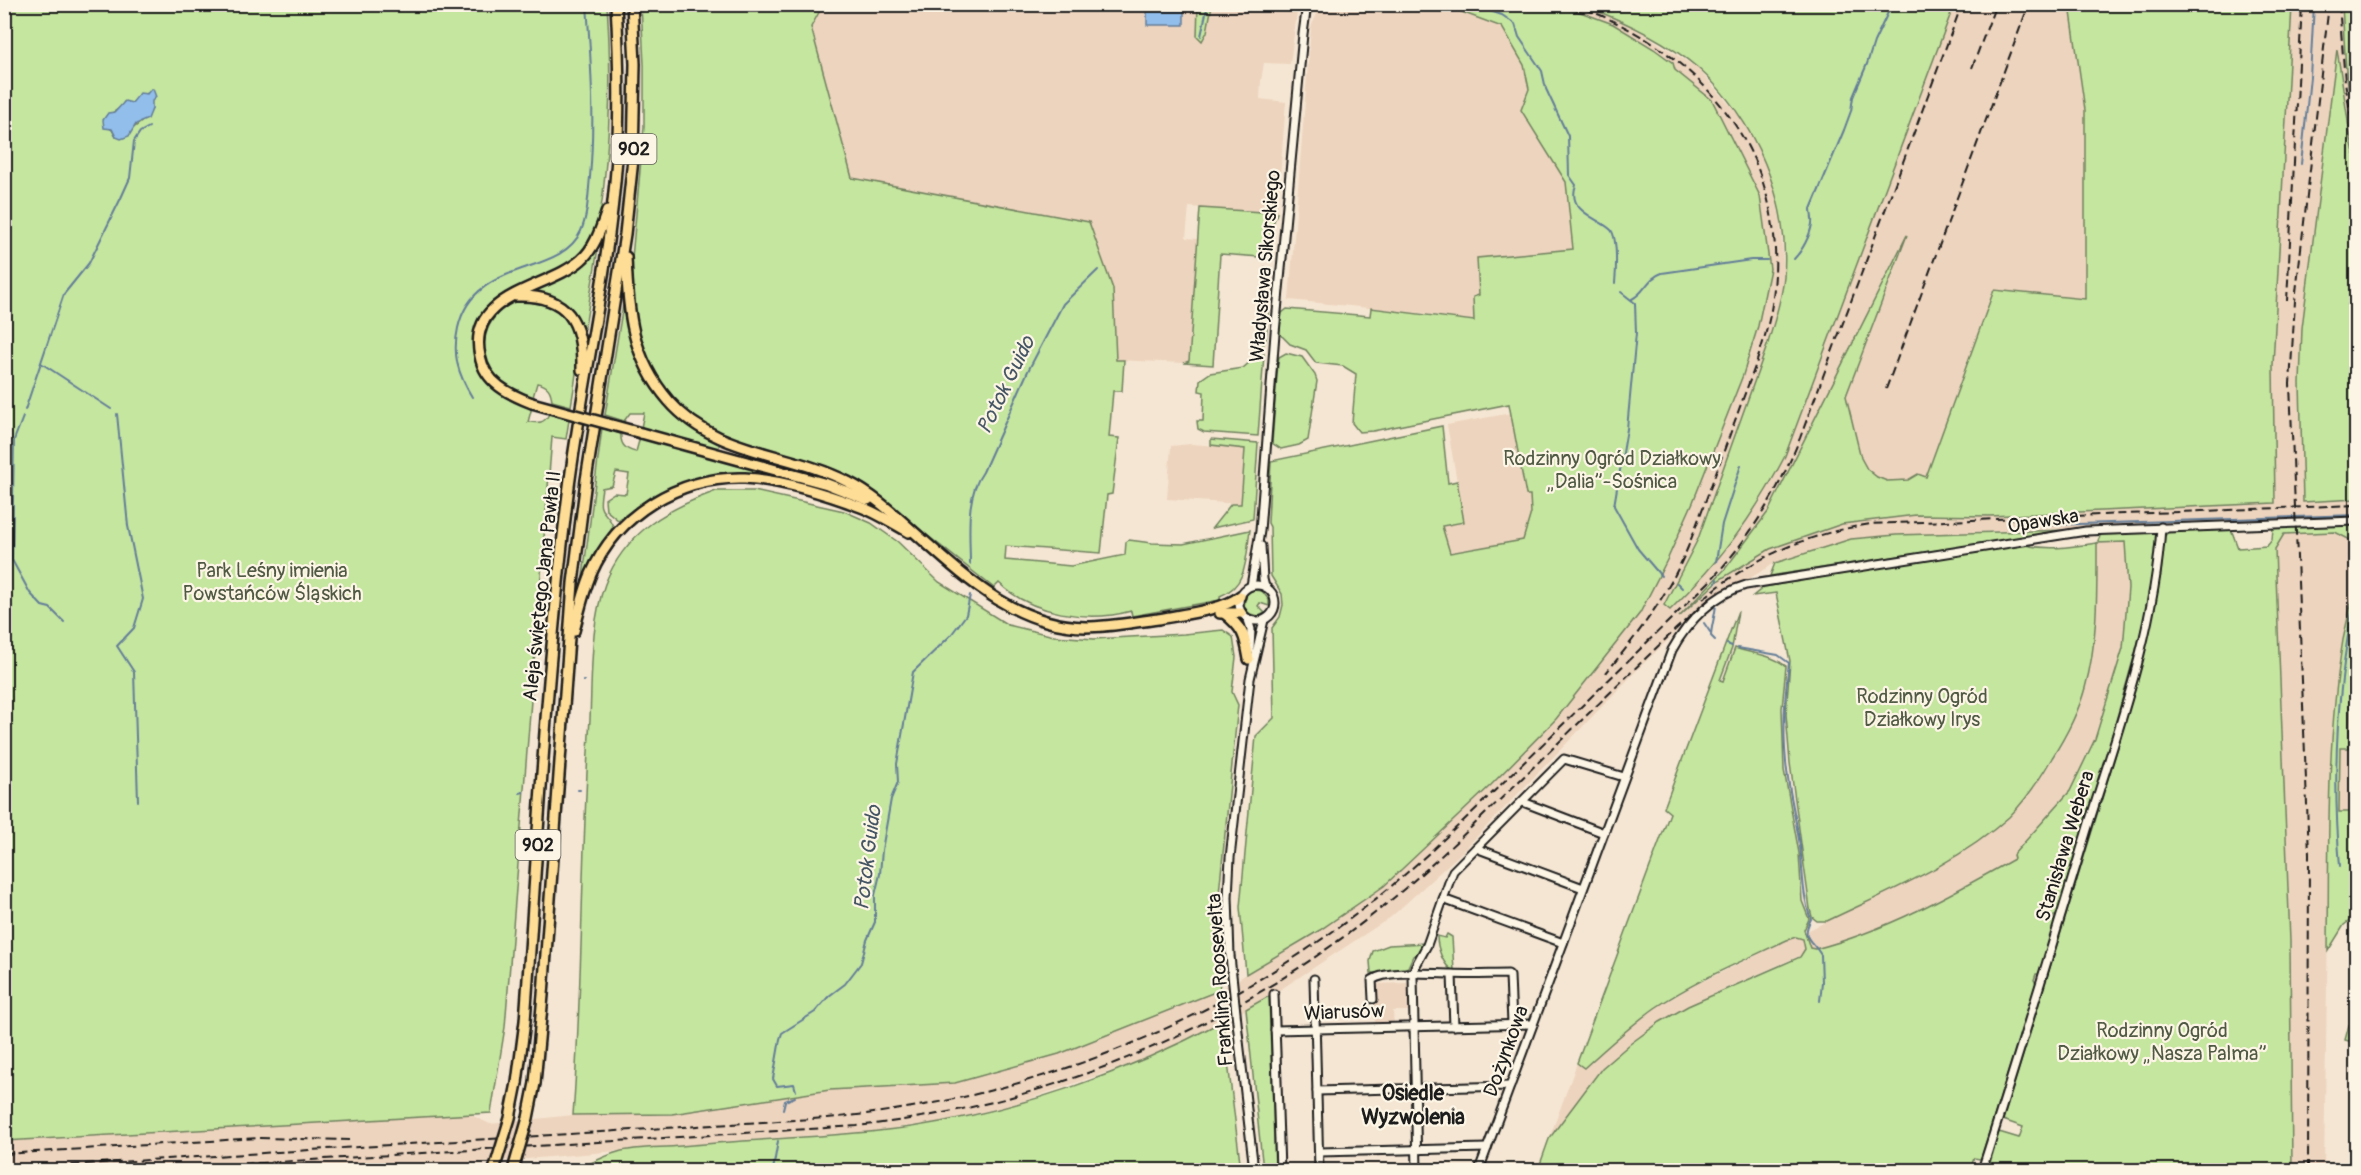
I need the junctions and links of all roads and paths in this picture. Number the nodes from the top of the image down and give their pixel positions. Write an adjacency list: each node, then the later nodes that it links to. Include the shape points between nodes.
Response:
1 (616, 4): 4 (main road, Aleja świętego Jana Pawła II / 902, via 619,101)
2 (632, 4): 5 (main road, Aleja świętego Jana Pawła II / 902, via 634,128)
3 (1307, 4): 11 (street, Władysława Sikorskiego)
4 (614, 192): 6 (main road, via 594,245 584,258); 7 (main road, Aleja świętego Jana Pawła II / 902)
5 (625, 234): 8 (main road, via 632,328 646,368 670,402 689,420 721,440 834,475); 22 (main road, Aleja świętego Jana Pawła II / 902, via 583,501)
6 (514, 296): 7 (main road, via 550,300 573,319 583,354); 8 (main road, bridge, via 499,303 485,319 479,338 484,369 509,393 532,403 827,484)
7 (582, 404): 48 (main road, Aleja świętego Jana Pawła II / 902, bridge, via 555,607 525,1021 510,1118)
8 (881, 505): 12 (main road)
9 (2356, 521): 10 (street, Opawska)
10 (2161, 527): 15 (street, Opawska, via 2086,531); 55 (street, Stanisława Webera, via 2153,595 2131,684)
11 (1260, 531): 13 (street, Władysława Sikorskiego); 14 (street, Władysława Sikorskiego)
12 (921, 539): 17 (main road, via 987,593 1014,610 1046,621 1101,626); 22 (main road, via 862,507 787,485 728,479 682,489 640,510 607,546 586,586)
13 (1251, 586): 14 (street); 16 (street)
14 (1265, 587): 20 (street, via 1273,595 1275,606)
15 (1737, 587): 24 (street, Dożynkowa, via 1710,604 1677,641)
16 (1240, 596): 17 (main road); 19 (street, via 1238,603)
17 (1197, 612): 18 (main road)
18 (1224, 613): 19 (main road); 21 (main road, via 1241,628)
19 (1245, 616): 20 (street); 21 (street, Franklina Roosevelta, via 1251,629)
20 (1264, 620): 23 (street, Franklina Roosevelta)
21 (1249, 659): 23 (street, Franklina Roosevelta)
22 (567, 663): 49 (main road, Aleja świętego Jana Pawła II / 902, bridge, via 535,1083)
23 (1250, 679): 50 (street, Franklina Roosevelta, bridge, via 1228,897 1230,956)
24 (1624, 777): 25 (street, via 1564,759); 26 (street, Dożynkowa)
25 (1523, 802): 26 (street); 27 (street)
26 (1604, 833): 28 (street, Dożynkowa)
27 (1476, 848): 28 (street); 29 (street, via 1453,871)
28 (1583, 888): 30 (street, Dożynkowa)
29 (1443, 899): 30 (street); 31 (street, Wiarusów)
30 (1563, 943): 37 (street, Dożynkowa)
31 (1413, 971): 32 (street, Wiarusów); 35 (street, Wiarusów, via 1376,977 1372,980); 39 (street, Wiarusów)
32 (1452, 975): 36 (street, Wiarusów, via 1508,974); 38 (street)
33 (1314, 979): 41 (street)
34 (1274, 994): 40 (street)
35 (1373, 999)
36 (1512, 1024): 37 (street, Wiarusów); 38 (street, Wiarusów)
37 (1533, 1024): 42 (street, Dożynkowa)
38 (1454, 1026): 39 (street, Wiarusów)
39 (1413, 1027): 41 (street, Wiarusów); 43 (street)
40 (1275, 1030): 41 (street, Wiarusów); 51 (street)
41 (1316, 1030): 44 (street)
42 (1510, 1086): 43 (street); 45 (street, Dożynkowa)
43 (1415, 1089): 44 (street); 46 (street)
44 (1317, 1091): 47 (street)
45 (1487, 1148): 46 (street); 54 (street, Dożynkowa)
46 (1417, 1150): 47 (street); 53 (street)
47 (1319, 1152): 52 (street)
48 (494, 1170)
49 (513, 1170)
50 (1254, 1170)
51 (1280, 1170)
52 (1319, 1170)
53 (1417, 1170)
54 (1479, 1170)
55 (1982, 1170)

